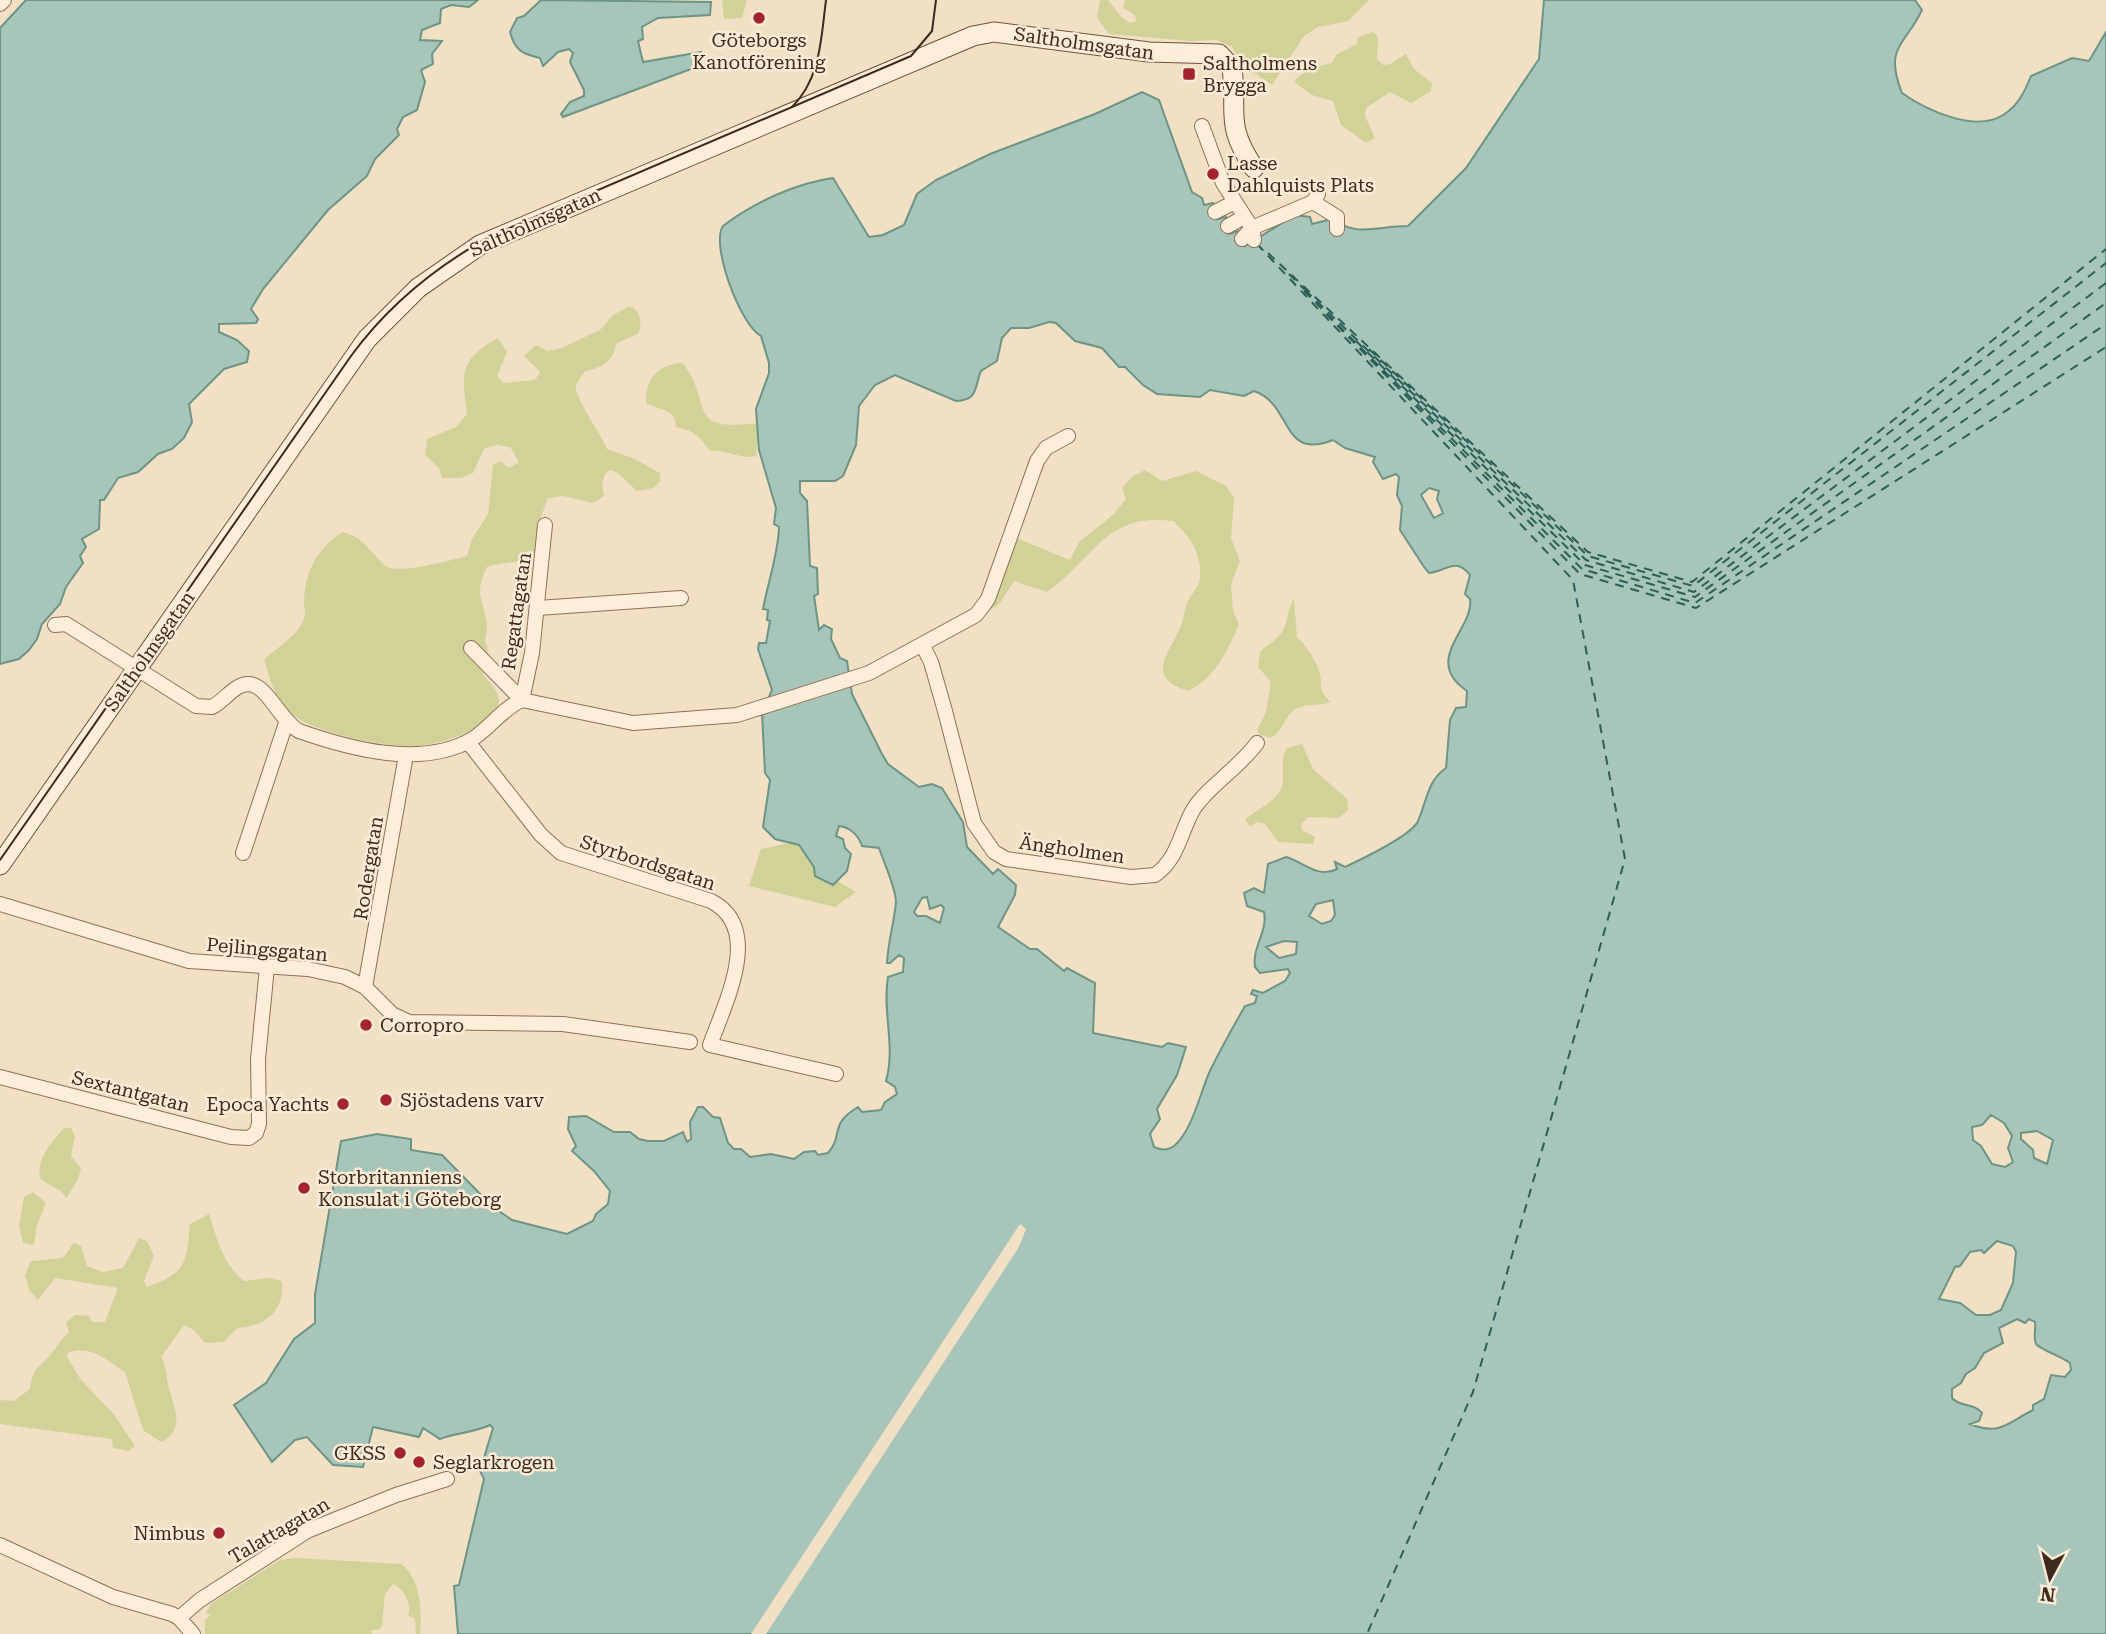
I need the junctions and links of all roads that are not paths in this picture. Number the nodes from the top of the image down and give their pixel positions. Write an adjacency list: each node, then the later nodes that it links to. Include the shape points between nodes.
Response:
1 (4, 0): 2 (street)
2 (0, 4)
3 (1202, 126): 6 (street)
4 (1254, 168): 19 (street, Saltholmsgatan, via 1233,120 1232,68 1219,54 1149,52 994,32 973,36 521,226 441,270 380,324)
5 (1315, 198): 8 (street); 10 (street, via 1336,216); 11 (street, via 1277,222)
6 (1235, 202): 7 (street); 11 (street)
7 (1215, 212)
8 (1320, 222)
9 (1228, 226): 11 (street)
10 (1338, 229)
11 (1248, 231)
12 (1068, 436): 17 (street, via 1046,448 1037,461 988,599 981,609)
13 (545, 525): 15 (street, Regattagatan)
14 (681, 598): 15 (street)
15 (538, 608): 20 (street, Regattagatan)
16 (55, 625): 19 (street, via 66,624)
17 (923, 646): 20 (street, via 869,673 737,715 645,723); 23 (street, Ängholmen, via 942,699 974,823 994,852 1006,859 1131,877 1155,875 1179,846 1199,802)
18 (471, 648): 20 (street)
19 (137, 668): 21 (street, via 185,701 202,707 218,704 240,685 255,685 268,695); 26 (street, Saltholmsgatan)
20 (522, 701): 22 (street)
21 (286, 723): 24 (street, via 310,735); 25 (street)
22 (468, 742): 24 (street); 31 (street, Styrbordsgatan, via 541,835 561,852 711,901 730,915 737,933 734,976 710,1045)
23 (1257, 743)
24 (406, 755): 29 (street, Rodergatan)
25 (243, 853)
26 (0, 865)
27 (0, 904): 28 (street, Pejlingsgatan, via 189,961)
28 (267, 967): 29 (street, Pejlingsgatan, via 330,973); 32 (street, Sextantgatan, via 258,1059 259,1124 253,1136 231,1137)
29 (365, 987): 30 (street, Pejlingsgatan, via 392,1014 409,1022 539,1023)
30 (690, 1042)
31 (836, 1074)
32 (0, 1077)
33 (447, 1479): 35 (street, Talattagatan, via 396,1494 307,1531)
34 (0, 1545): 35 (street, via 113,1597)
35 (179, 1618): 36 (street)
36 (192, 1634)

